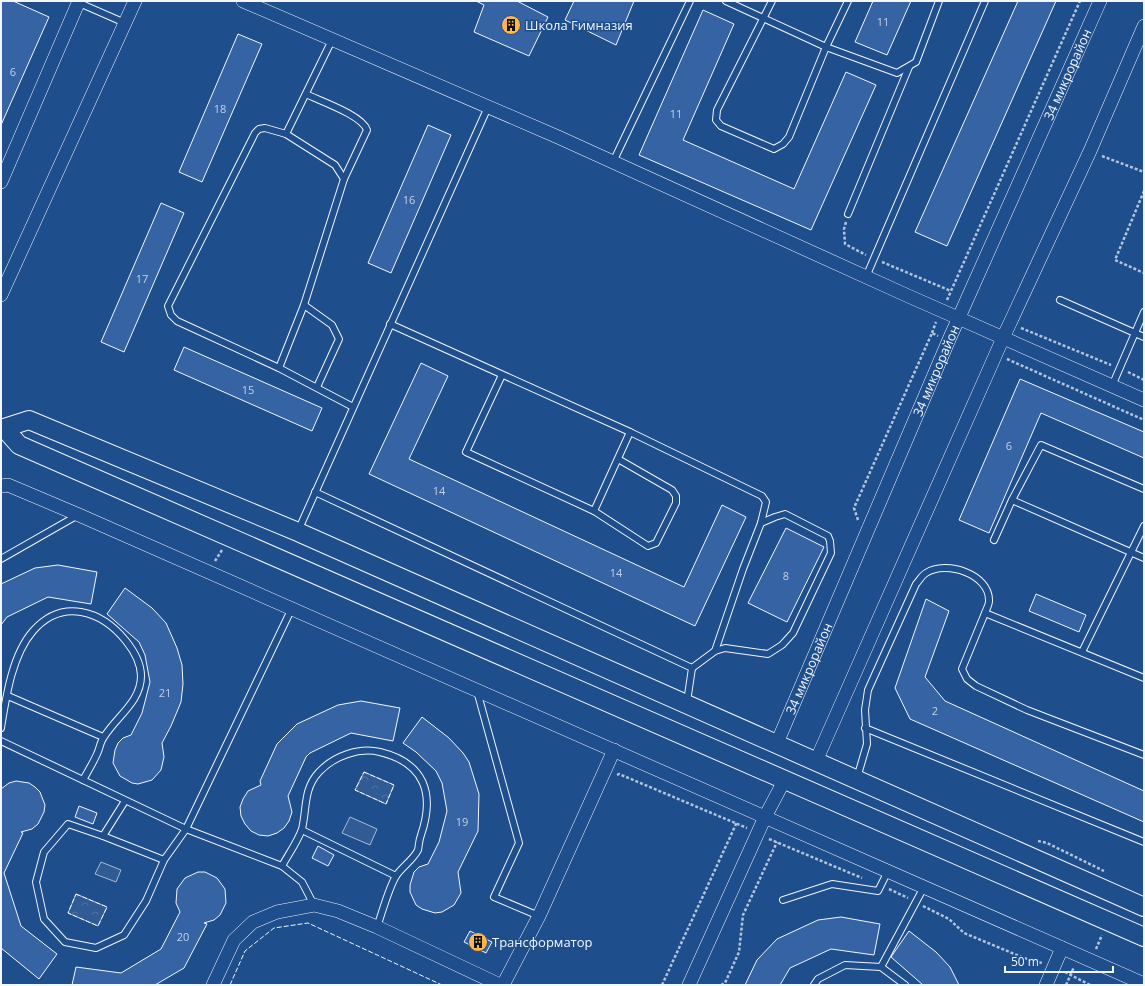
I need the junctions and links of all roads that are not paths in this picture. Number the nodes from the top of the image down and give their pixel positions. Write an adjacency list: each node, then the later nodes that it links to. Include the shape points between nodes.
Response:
1 (135, 1): 12 (street)
2 (243, 1): 14 (street)
3 (690, 1): 20 (lane)
4 (726, 1): 11 (lane)
5 (772, 1): 11 (lane)
6 (848, 1): 15 (lane)
7 (939, 1): 16 (lane, via 916,62)
8 (985, 1): 24 (lane)
9 (1100, 1): 29 (street, 34 микрорайон)
10 (77, 2): 12 (lane); 21 (street)
11 (764, 17): 15 (lane); 15 (lane, via 717,110 716,120 722,126 774,149 782,144 788,137)
12 (125, 22): 25 (street)
13 (1144, 26): 33 (street, via 1090,151)
14 (332, 40): 17 (lane); 18 (street)
15 (826, 47): 16 (lane, via 898,73)
16 (908, 67): 23 (lane)
17 (306, 94): 19 (lane); 22 (lane, via 356,118 365,126 366,130)
18 (488, 107): 20 (street); 30 (lane)
19 (286, 134): 22 (lane, via 335,165); 34 (lane, via 266,128 255,133 168,306 171,315 178,321)
20 (613, 162): 24 (street)
21 (1, 179)
22 (344, 179): 27 (lane)
23 (848, 214)
24 (866, 277): 29 (street)
25 (1, 295)
26 (1060, 300): 31 (lane)
27 (304, 305): 34 (lane); 37 (lane, via 332,325 340,339)
28 (1144, 312): 31 (lane)
29 (959, 318): 33 (street); 69 (street, 34 микрорайон)
30 (390, 324): 35 (lane); 39 (lane)
31 (1134, 333): 32 (lane); 36 (lane)
32 (1144, 337)
33 (1003, 338): 36 (street); 72 (street)
34 (279, 368): 37 (lane)
35 (502, 374): 41 (lane); 47 (lane, via 466,452)
36 (1112, 386): 38 (street)
37 (317, 387): 39 (lane)
38 (1144, 400)
39 (354, 406): 45 (lane)
40 (3, 427): 51 (street, via 29,420); 73 (street, via 19,445)
41 (630, 432): 42 (lane); 49 (lane, via 762,496 766,502)
42 (618, 459): 47 (lane); 47 (lane, via 672,490 676,496 676,503 656,543 648,546)
43 (1, 486): 48 (street, via 8,485)
44 (1144, 489): 46 (lane, via 1041,445)
45 (316, 492): 51 (lane); 60 (lane)
46 (1012, 500): 52 (lane); 53 (lane)
47 (594, 511)
48 (79, 515): 55 (lane); 56 (street)
49 (761, 524): 58 (lane); 58 (lane, via 786,514 828,536 831,553 793,633 782,645 768,654 725,648)
50 (1144, 526): 53 (lane)
51 (298, 532): 64 (street)
52 (994, 540)
53 (1132, 554): 54 (lane); 59 (lane)
54 (1144, 558)
55 (1, 559)
56 (292, 608): 62 (street); 78 (lane)
57 (985, 613): 59 (lane); 66 (lane, via 989,601 985,587 970,574 957,568 943,567 925,573 916,584 868,690); 71 (lane, via 962,669 967,679 1027,710)
58 (715, 651): 60 (lane)
59 (1082, 652): 61 (lane)
60 (692, 668): 64 (lane)
61 (1144, 678)
62 (476, 689): 70 (street); 90 (lane, via 519,843 494,897)
63 (8, 696): 65 (lane); 67 (lane); 67 (lane, via 20,651 33,631 52,616 69,611 87,612 99,617 120,633 135,652 141,676 137,695)
64 (687, 704): 69 (street)
65 (1, 728)
66 (865, 728): 74 (lane, via 868,744); 81 (lane)
67 (103, 737): 75 (lane)
68 (1, 741): 75 (lane)
69 (776, 743): 72 (street)
70 (614, 750): 77 (street); 90 (street)
71 (1144, 756)
72 (816, 761): 74 (street)
73 (785, 778): 77 (street); 92 (street)
74 (856, 779): 89 (street)
75 (83, 780): 76 (lane)
76 (125, 801): 78 (lane); 80 (lane)
77 (765, 817): 84 (street); 98 (street)
78 (186, 829): 82 (lane); 83 (lane)
79 (302, 830): 83 (lane); 85 (lane); 85 (lane, via 307,794 319,772 337,759 358,751 390,755 418,772 425,786 427,803 426,823 417,850)
80 (103, 836): 82 (lane); 82 (lane, via 68,824 44,852 36,882 44,919 65,942 96,948 124,935 146,901)
81 (1144, 842)
82 (164, 860)
83 (282, 866): 88 (lane, via 302,882)
84 (888, 871): 86 (street); 87 (lane, via 878,891 832,884)
85 (396, 876): 91 (lane)
86 (924, 887): 93 (street); 94 (lane)
87 (783, 900)
88 (314, 905): 91 (street, via 338,911); 96 (street, via 277,912 253,922 234,940)
89 (1144, 907)
90 (539, 916): 97 (street)
91 (377, 927): 97 (street)
92 (1144, 937)
93 (1062, 948): 95 (street); 101 (street)
94 (881, 967): 99 (lane, via 845,965 818,979); 100 (lane)
95 (1144, 984)
96 (214, 985)
97 (501, 985)
98 (689, 985)
99 (814, 985)
100 (905, 985)
101 (1046, 985)

